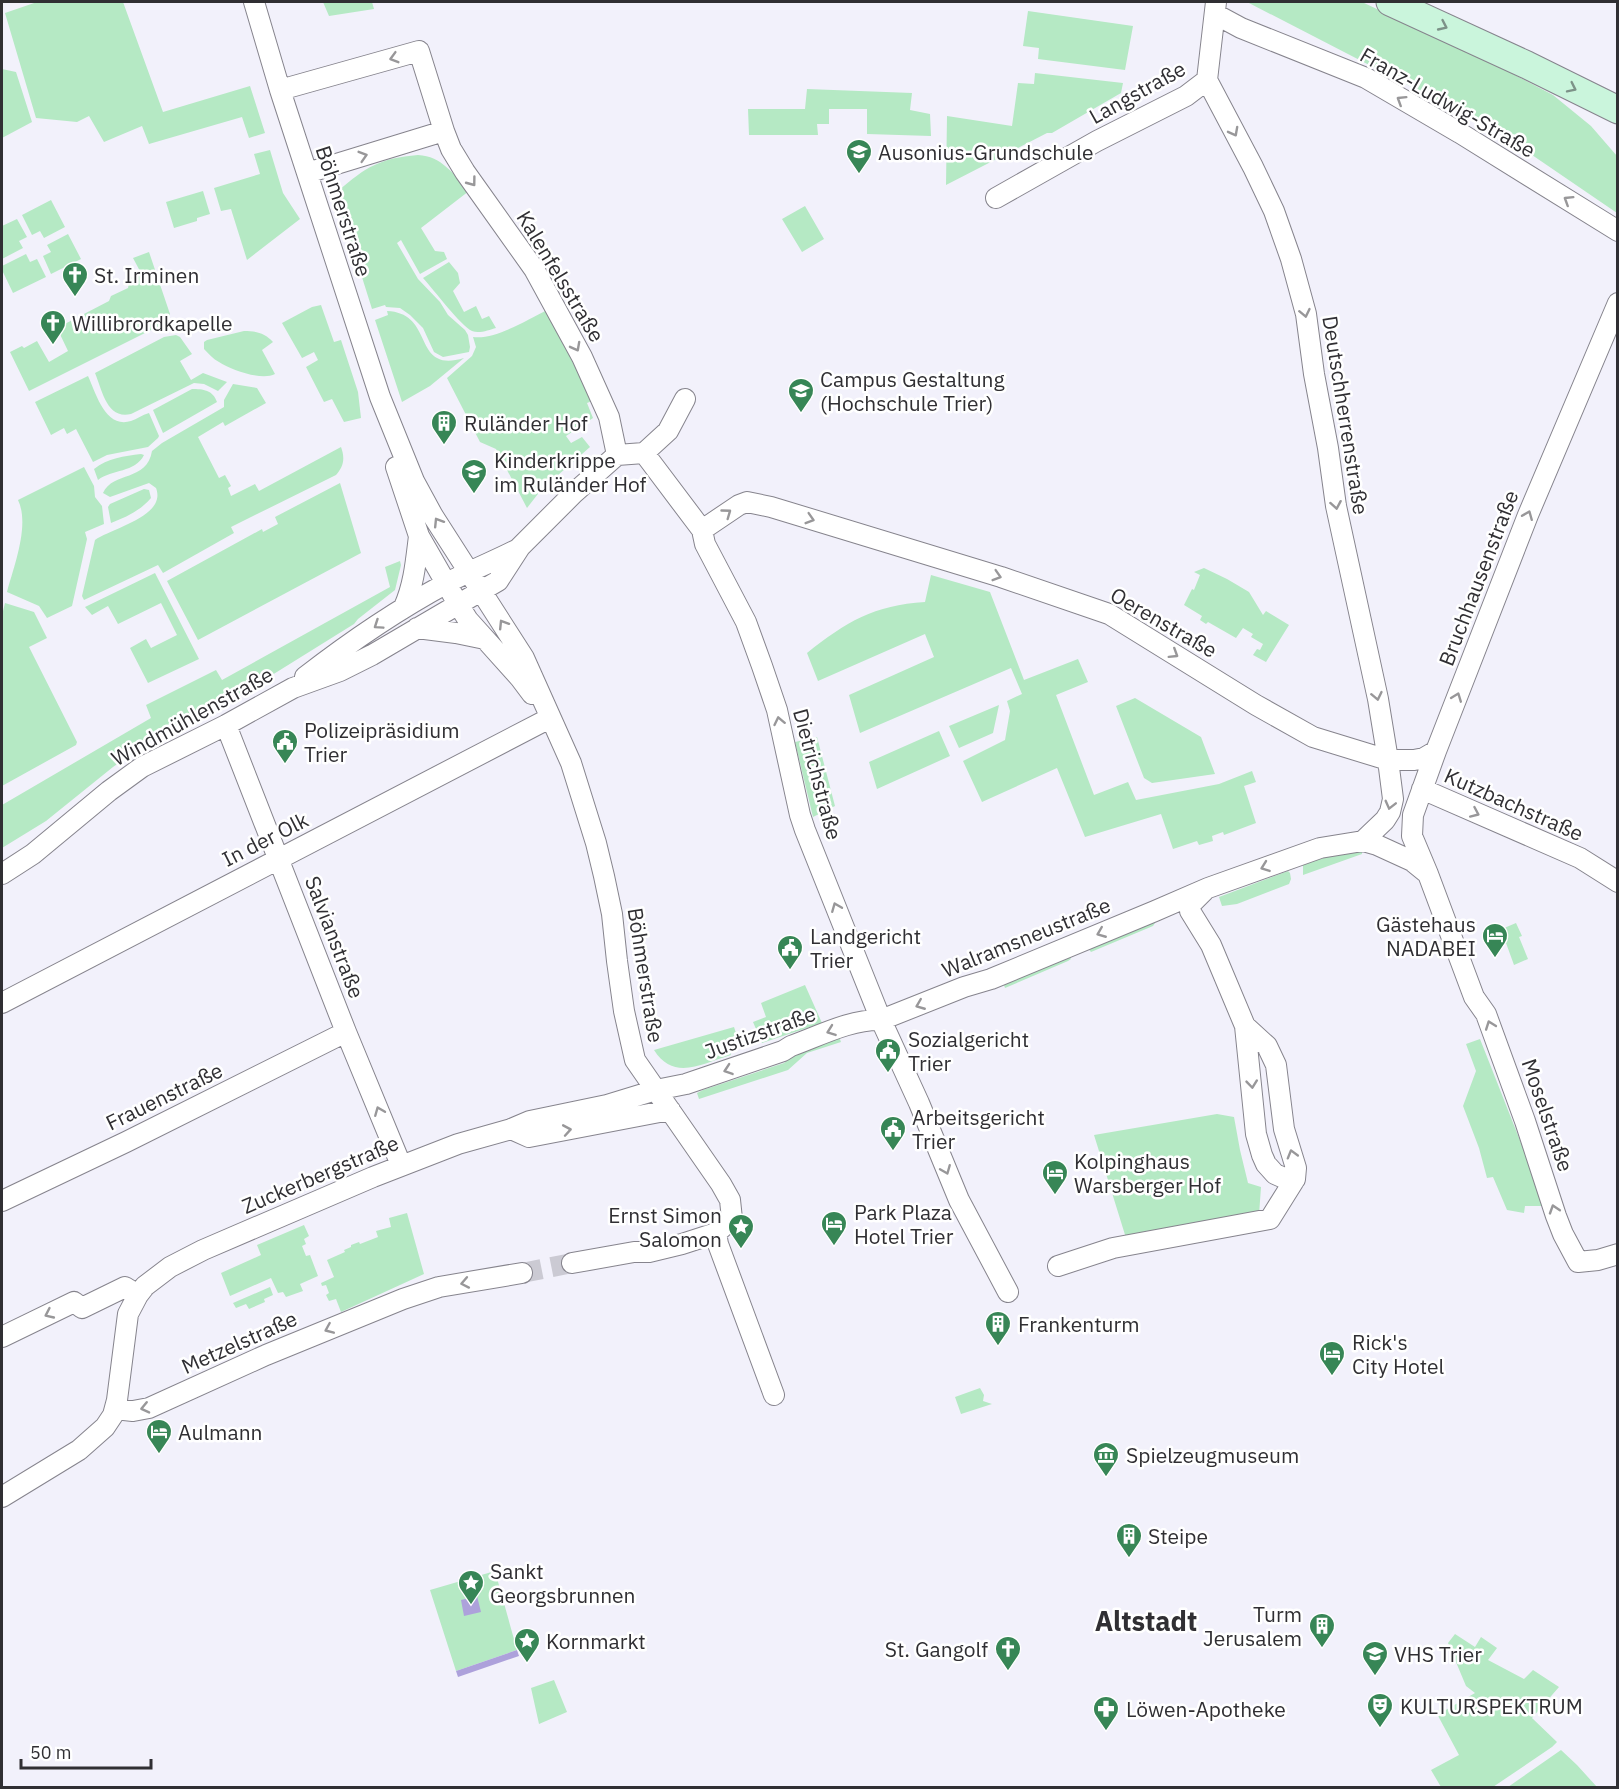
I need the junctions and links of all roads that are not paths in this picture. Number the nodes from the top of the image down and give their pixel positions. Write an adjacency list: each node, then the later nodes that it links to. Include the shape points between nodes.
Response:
1 (244, 2): 5 (street, Böhmerstraße)
2 (254, 2): 5 (street, Böhmerstraße)
3 (1390, 2): 8 (main road, one-way to 8)
4 (1216, 8): 6 (street); 12 (street, Franz-Ludwig-Straße, one-way to 4, via 1366,78 1241,28)
5 (264, 39): 7 (street, Böhmerstraße)
6 (1207, 80): 11 (street, Langstraße, via 1186,96); 32 (street, Deutschherrenstraße, one-way to 32, via 1274,211 1304,306 1336,506)
7 (280, 90): 9 (street, Kalenfelsstraße, one-way to 7, via 419,51); 10 (street, Böhmerstraße)
8 (1617, 110)
9 (444, 131): 10 (street, one-way to 9); 17 (street, Kalenfelsstraße, one-way to 17, via 465,172 534,269 582,357 609,417)
10 (307, 173): 14 (street, Böhmerstraße)
11 (996, 198)
12 (1617, 231)
13 (1617, 303): 31 (street, Bruchhausenstraße, one-way to 13, via 1528,515)
14 (380, 397): 19 (street, Böhmerstraße, via 386,438); 21 (street, Böhmerstraße, one-way to 14, via 414,481)
15 (685, 399): 16 (street, via 668,430)
16 (644, 453): 17 (street); 18 (street, Dietrichstraße)
17 (617, 455): 20 (street)
18 (702, 530): 32 (street, Oerenstraße, one-way to 32, via 739,505 754,502 1109,614 1312,737); 43 (street, Dietrichstraße, one-way to 18, via 800,815 777,710 746,622 705,544)
19 (419, 536): 22 (street, Böhmerstraße); 25 (street, via 410,595)
20 (520, 547): 21 (street, Windmühlenstraße); 23 (street, Windmühlenstraße, via 498,581)
21 (469, 572): 22 (street, Windmühlenstraße); 23 (street, Böhmerstraße)
22 (446, 583): 24 (street, Böhmerstraße); 25 (street, Windmühlenstraße)
23 (482, 591): 24 (street, Windmühlenstraße); 29 (street, Böhmerstraße, one-way to 23, via 524,657)
24 (458, 604): 26 (street, Windmühlenstraße); 27 (street, Böhmerstraße)
25 (404, 607): 28 (street, Windmühlenstraße, one-way to 28)
26 (417, 628): 27 (street); 28 (street, Windmühlenstraße, via 340,671)
27 (486, 639): 29 (street, Böhmerstraße)
28 (293, 688): 30 (street, Windmühlenstraße)
29 (550, 718): 35 (street, In der Olk); 46 (street, Böhmerstraße, via 571,763 598,854 612,914 623,1005 635,1060)
30 (226, 725): 35 (street, Salvianstraße); 36 (street, Windmühlenstraße, via 127,777 49,842)
31 (1436, 751): 32 (street, Oerenstraße, via 1424,758); 33 (street, Bruchhausenstraße)
32 (1388, 760): 34 (street, Deutschherrenstraße, one-way to 34, via 1393,799 1390,812)
33 (1422, 789): 37 (street, Bruchhausenstraße, via 1413,815 1412,836); 38 (street, Kutzbachstraße, one-way to 38, via 1580,858)
34 (1363, 841): 37 (street, via 1412,861); 39 (street, Walramsneustraße, one-way to 39, via 1320,848)
35 (279, 859): 42 (street, In der Olk); 45 (street, Salvianstraße)
36 (2, 874)
37 (1428, 874): 53 (street, Moselstraße, one-way to 37, via 1578,1262 1560,1225 1486,1014 1474,997)
38 (1617, 882)
39 (1208, 888): 40 (street, Walramsneustraße); 41 (street, via 1191,904 1190,911)
40 (1155, 911): 41 (street, via 1168,909 1180,913); 43 (street, Walramsneustraße, one-way to 43)
41 (1201, 928): 44 (street)
42 (2, 1003)
43 (881, 1020): 46 (street, Justizstraße, one-way to 46, via 867,1019 697,1081); 57 (street, Dietrichstraße, one-way to 57, via 959,1200)
44 (1245, 1026): 50 (street, one-way to 44, via 1276,1065 1267,1046); 50 (street, one-way to 50, via 1256,1134 1262,1155 1275,1174)
45 (346, 1032): 49 (street, Salvianstraße, one-way to 45); 51 (street, Frauenstraße)
46 (656, 1090): 47 (street, Böhmerstraße); 48 (street, Zuckerbergstraße, via 607,1105 530,1120)
47 (670, 1110): 48 (street, Zuckerbergstraße, one-way to 47, via 529,1137); 52 (street, Böhmerstraße, via 726,1191 732,1219)
48 (511, 1129): 49 (street, Zuckerbergstraße)
49 (401, 1165): 58 (street, Zuckerbergstraße, via 170,1267)
50 (1295, 1179): 55 (street, via 1270,1219 1113,1248)
51 (2, 1201)
52 (716, 1233): 54 (street, via 649,1252); 60 (street)
53 (1617, 1254)
54 (572, 1263)
55 (1058, 1266)
56 (522, 1273): 61 (street, Metzelstraße, one-way to 61, via 421,1292 149,1408)
57 (1008, 1292)
58 (138, 1295): 59 (street, one-way to 59, via 125,1287 82,1308 74,1302); 61 (street, via 128,1314)
59 (2, 1337)
60 (774, 1395)
61 (115, 1409): 62 (street, via 90,1442)
62 (2, 1497)

